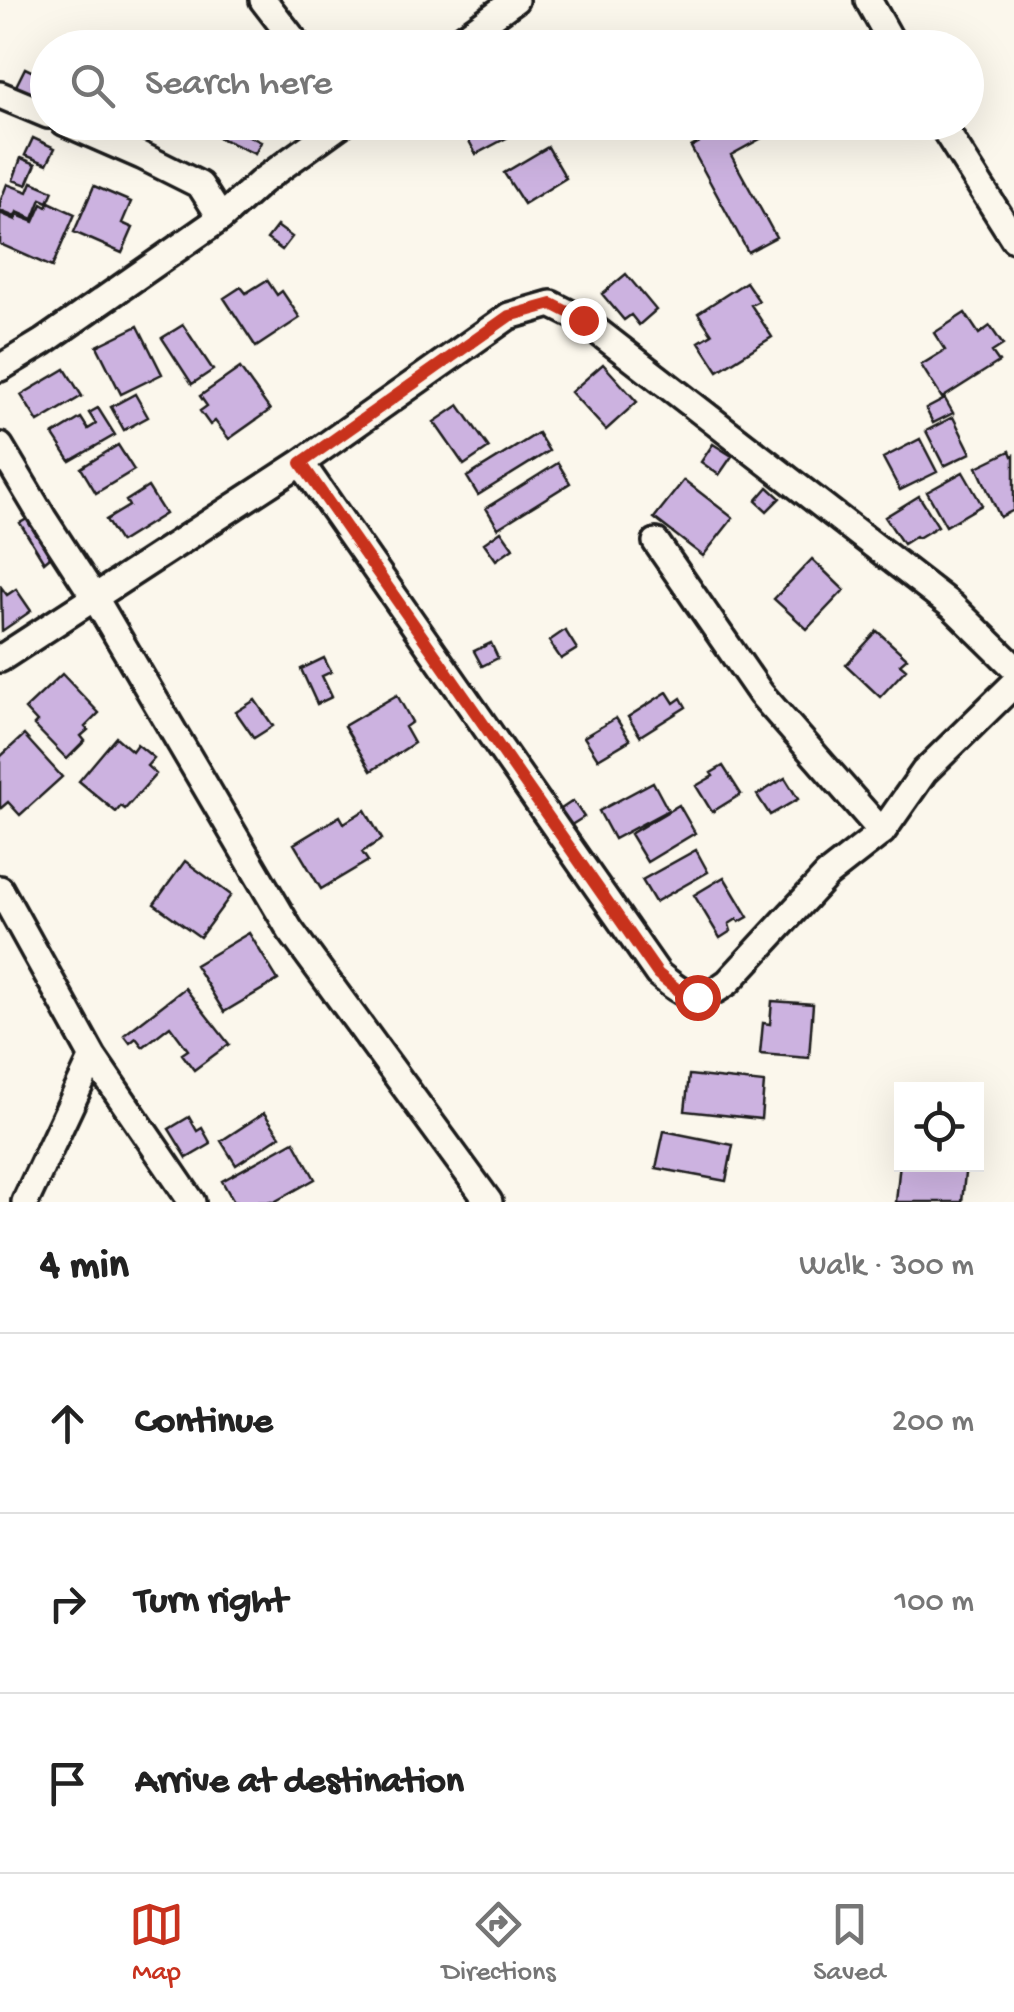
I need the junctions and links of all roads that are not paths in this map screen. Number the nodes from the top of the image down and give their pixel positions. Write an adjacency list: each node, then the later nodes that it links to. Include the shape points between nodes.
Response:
1 (263, 0): 4 (street)
2 (514, 0): 5 (street)
3 (868, 0): 6 (street)
4 (286, 30)
5 (473, 30)
6 (886, 30)
7 (0, 95): 8 (street)
8 (30, 108)
9 (105, 140): 12 (street, via 200,185)
10 (319, 140): 12 (street)
11 (951, 140): 13 (street)
12 (221, 218): 14 (street)
13 (1014, 238)
14 (0, 368)
15 (0, 446): 18 (street)
16 (301, 463): 18 (street); 20 (street, via 509,316 552,304 583,320 952,606); 22 (street, via 658,974 678,990 697,997 728,982 827,876)
17 (656, 542): 22 (street, via 761,694)
18 (94, 598): 19 (street); 27 (street, via 290,930)
19 (0, 659)
20 (1014, 667)
21 (1014, 684): 22 (street, via 924,772)
22 (882, 832)
23 (0, 889): 24 (street)
24 (94, 1057): 25 (street); 26 (street)
25 (25, 1202)
26 (192, 1202)
27 (488, 1202)

